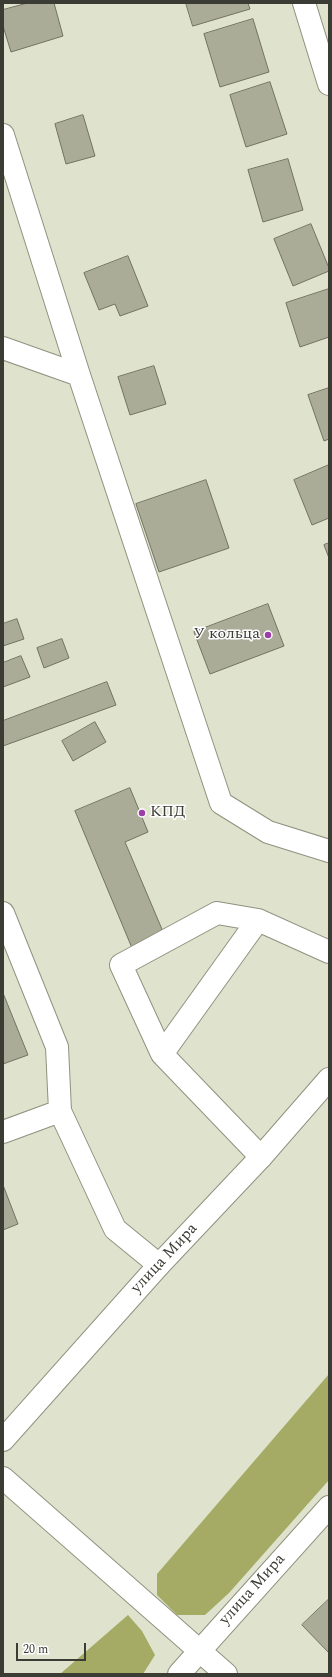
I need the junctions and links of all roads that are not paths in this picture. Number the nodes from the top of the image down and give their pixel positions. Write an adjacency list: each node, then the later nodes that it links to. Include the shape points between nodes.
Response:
1 (304, 3): 2 (street)
2 (329, 84)
3 (3, 135): 5 (street)
4 (3, 348): 5 (street)
5 (79, 375): 6 (street, via 221,803 268,832)
6 (329, 851)
7 (3, 913): 12 (street, via 57,1047)
8 (258, 920): 9 (street); 10 (street); 10 (street, via 216,913 121,966)
9 (329, 952)
10 (162, 1054): 14 (street)
11 (329, 1079): 14 (street, улица Мира)
12 (60, 1111): 13 (street); 15 (street, via 115,1229)
13 (3, 1132)
14 (261, 1157): 15 (street, улица Мира)
15 (158, 1265): 16 (street, улица Мира)
16 (3, 1440)
17 (3, 1478): 19 (street)
18 (329, 1507): 19 (street, улица Мира)
19 (199, 1650): 20 (street, улица Мира); 21 (street)
20 (179, 1674)
21 (226, 1674)

